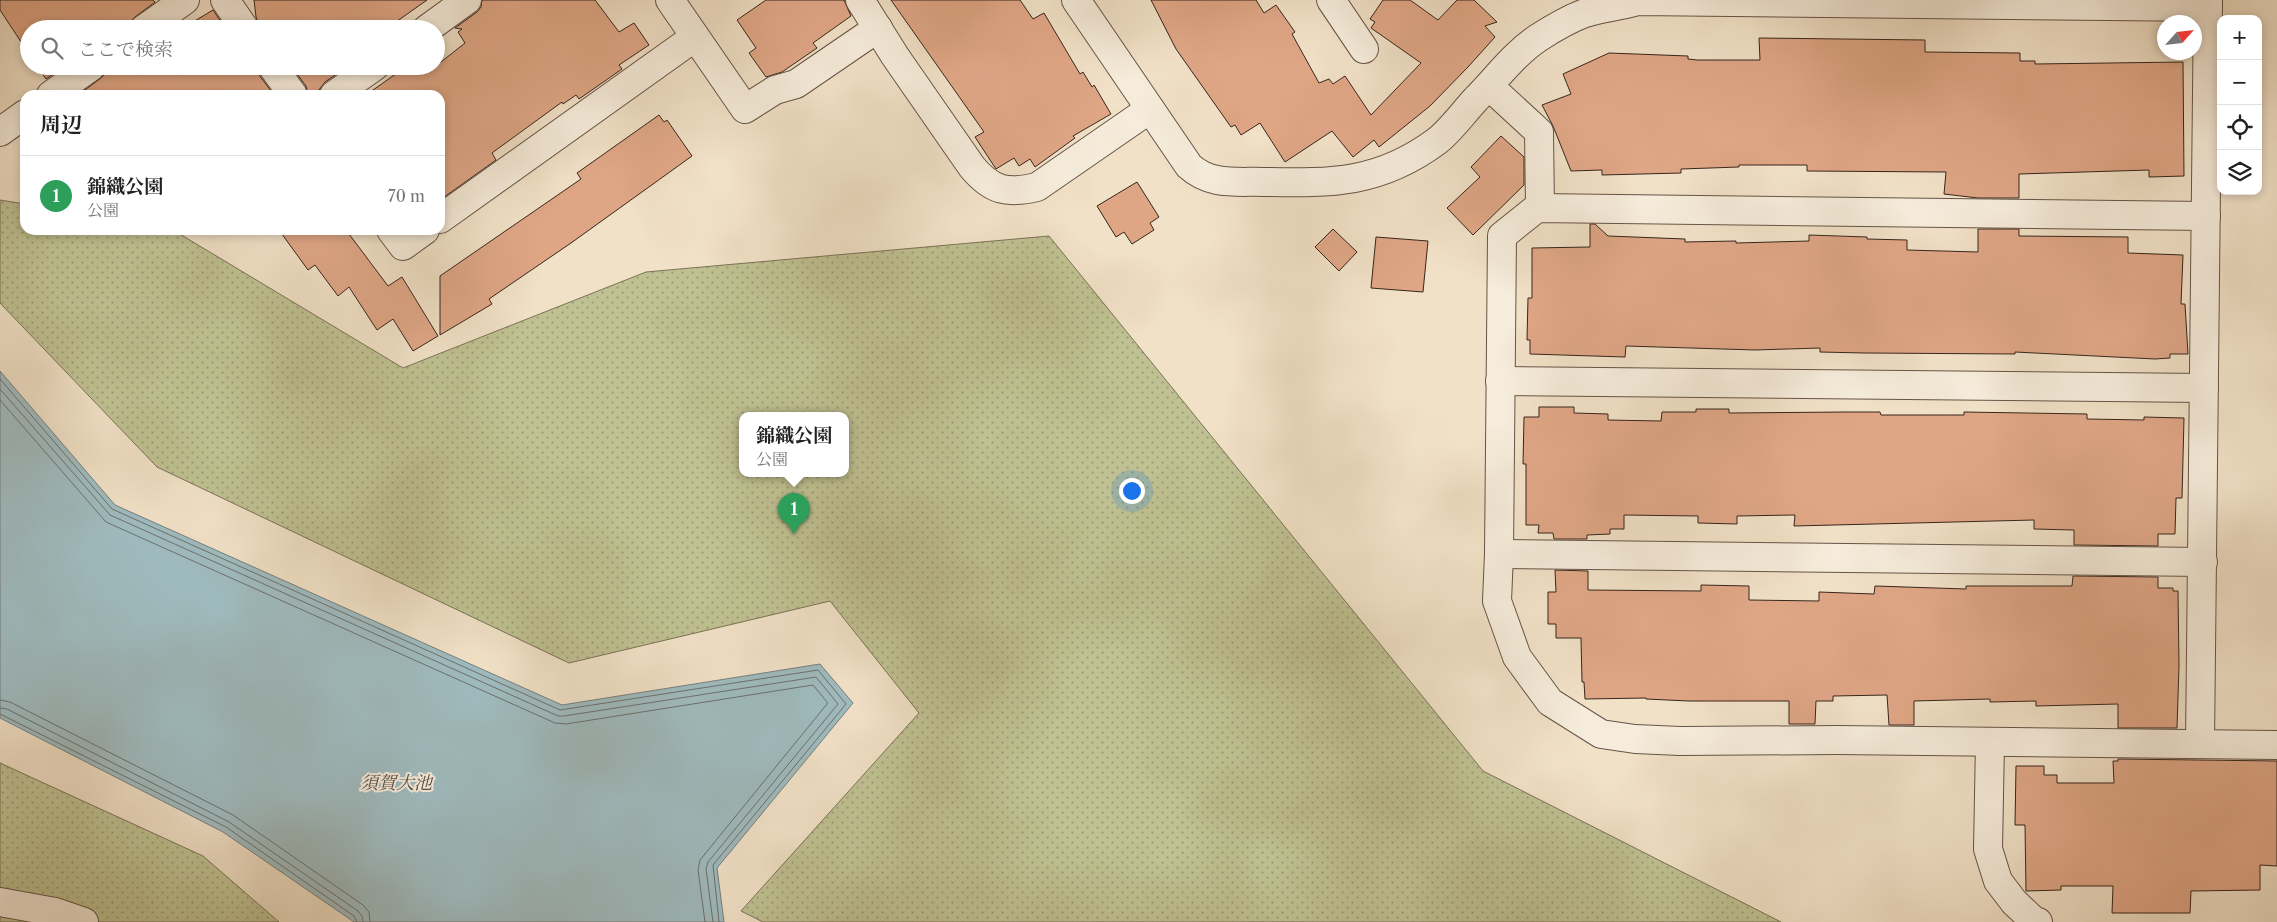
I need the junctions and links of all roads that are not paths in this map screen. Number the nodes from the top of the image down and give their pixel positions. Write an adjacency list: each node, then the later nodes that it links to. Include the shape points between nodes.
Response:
1 (184, 0): 10 (street)
2 (225, 0): 11 (street)
3 (467, 0): 12 (street)
4 (670, 0): 14 (street)
5 (860, 0): 13 (street)
6 (1076, 0): 23 (street)
7 (1331, 0): 15 (street)
8 (1636, 1): 9 (street); 19 (street, via 1584,14 1557,27 1514,58)
9 (2208, 4): 28 (street)
10 (156, 20)
11 (239, 20)
12 (439, 20)
13 (878, 28): 14 (street, via 796,84 775,90 745,109); 23 (street, via 972,167 983,181 999,189 1016,192 1037,188)
14 (695, 38): 27 (street)
15 (1364, 49)
16 (79, 75): 20 (street)
17 (279, 75): 21 (street)
18 (362, 75): 22 (street)
19 (1489, 86): 23 (street, via 1438,140 1402,163 1369,176 1334,182 1207,179 1189,166); 26 (street, via 1539,132)
20 (58, 90)
21 (289, 90)
22 (341, 90)
23 (1150, 109)
24 (20, 118): 25 (street)
25 (0, 132)
26 (1540, 208): 28 (street); 31 (street, via 1502,236)
27 (445, 215)
28 (2206, 216): 32 (street)
29 (395, 235): 30 (street, via 403,246)
30 (418, 235)
31 (1500, 381): 32 (street); 33 (street)
32 (2204, 388): 34 (street)
33 (1500, 554): 34 (street); 35 (street, via 1497,601 1517,658 1550,702 1601,734 1680,741)
34 (2202, 562): 36 (street)
35 (1990, 742): 36 (street); 40 (street, via 1988,849 1998,881 2014,902)
36 (2200, 744): 37 (street)
37 (2277, 745)
38 (0, 902): 39 (street, via 55,912)
39 (84, 922)
40 (2038, 922)

